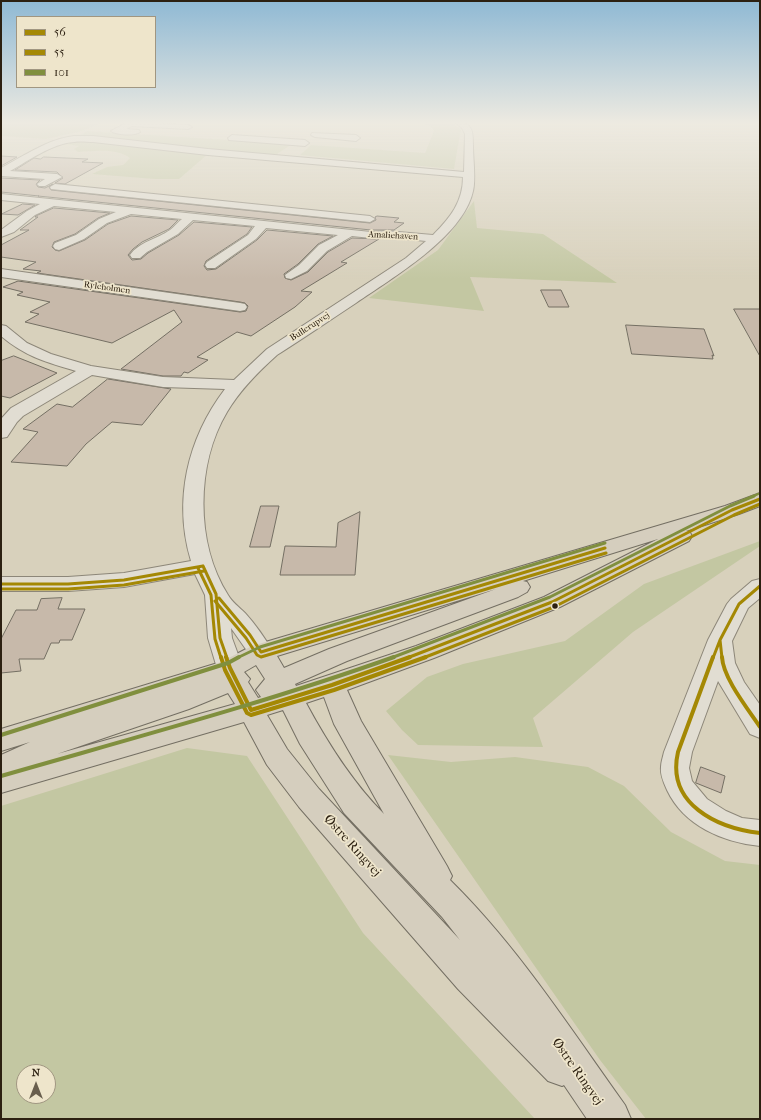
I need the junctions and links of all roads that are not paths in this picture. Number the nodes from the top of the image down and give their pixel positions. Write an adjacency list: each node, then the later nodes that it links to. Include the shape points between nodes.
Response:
1 (26, 174): 9 (street, via 57,177)
2 (462, 174): 3 (street)
3 (469, 175): 19 (street, Bullerupvej, via 466,198 454,219)
4 (1, 182): 5 (street)
5 (22, 185)
6 (55, 187): 7 (street, Amaliehaven)
7 (128, 195): 11 (street); 13 (street, Amaliehaven)
8 (1, 197): 9 (street, Amaliehaven)
9 (14, 198): 10 (street, Amaliehaven)
10 (52, 202): 11 (street, Amaliehaven); 18 (street)
11 (102, 208): 12 (street, Amaliehaven)
12 (129, 210): 14 (street, Amaliehaven); 20 (street)
13 (295, 211): 15 (street, Amaliehaven); 16 (street)
14 (190, 217): 16 (street, Amaliehaven); 21 (street, via 174,232)
15 (370, 219)
16 (270, 224): 17 (street, Amaliehaven); 22 (street)
17 (350, 233): 19 (street, Amaliehaven); 24 (street, via 323,248 303,268)
18 (1, 234)
19 (436, 239): 28 (street, Bullerupvej, via 410,261 272,352)
20 (59, 246)
21 (136, 255)
22 (211, 264)
23 (1, 273): 25 (street, Ryleholmen, via 208,307)
24 (291, 274)
25 (240, 307)
26 (1, 329): 27 (street, via 22,346 46,357)
27 (89, 370): 28 (street, via 163,382); 29 (street, via 17,412)
28 (238, 385): 33 (street, Bullerupvej, via 212,423 195,473 192,505 195,534)
29 (1, 433)
30 (760, 499): 31 (main road)
31 (732, 510): 32 (main road); 39 (main road, via 552,602)
32 (575, 558): 38 (main road); 40 (main road, via 510,592 338,655)
33 (203, 566): 34 (street, via 124,580 68,584); 36 (street, Bullerupvej)
34 (1, 584)
35 (760, 586): 37 (street, via 739,604)
36 (216, 594): 38 (street, Bullerupvej); 38 (street, Bullerupvej, via 220,638)
37 (720, 640): 41 (street, via 722,663 733,686); 45 (street, via 674,769 680,787 693,805 713,820 737,830)
38 (246, 662): 40 (main road, Østre Ringvej); 40 (main road, Østre Ringvej); 42 (main road); 43 (main road, via 180,702 49,745)
39 (332, 685): 40 (main road); 46 (main road, via 348,724)
40 (273, 694): 44 (main road); 46 (main road, Østre Ringvej, via 310,736 355,804); 47 (main road, Østre Ringvej, via 277,757 314,804 471,977)
41 (760, 727)
42 (1, 740)
43 (1, 768)
44 (1, 781)
45 (760, 833)
46 (454, 906): 47 (main road, Østre Ringvej, via 508,972)
47 (607, 1114)

